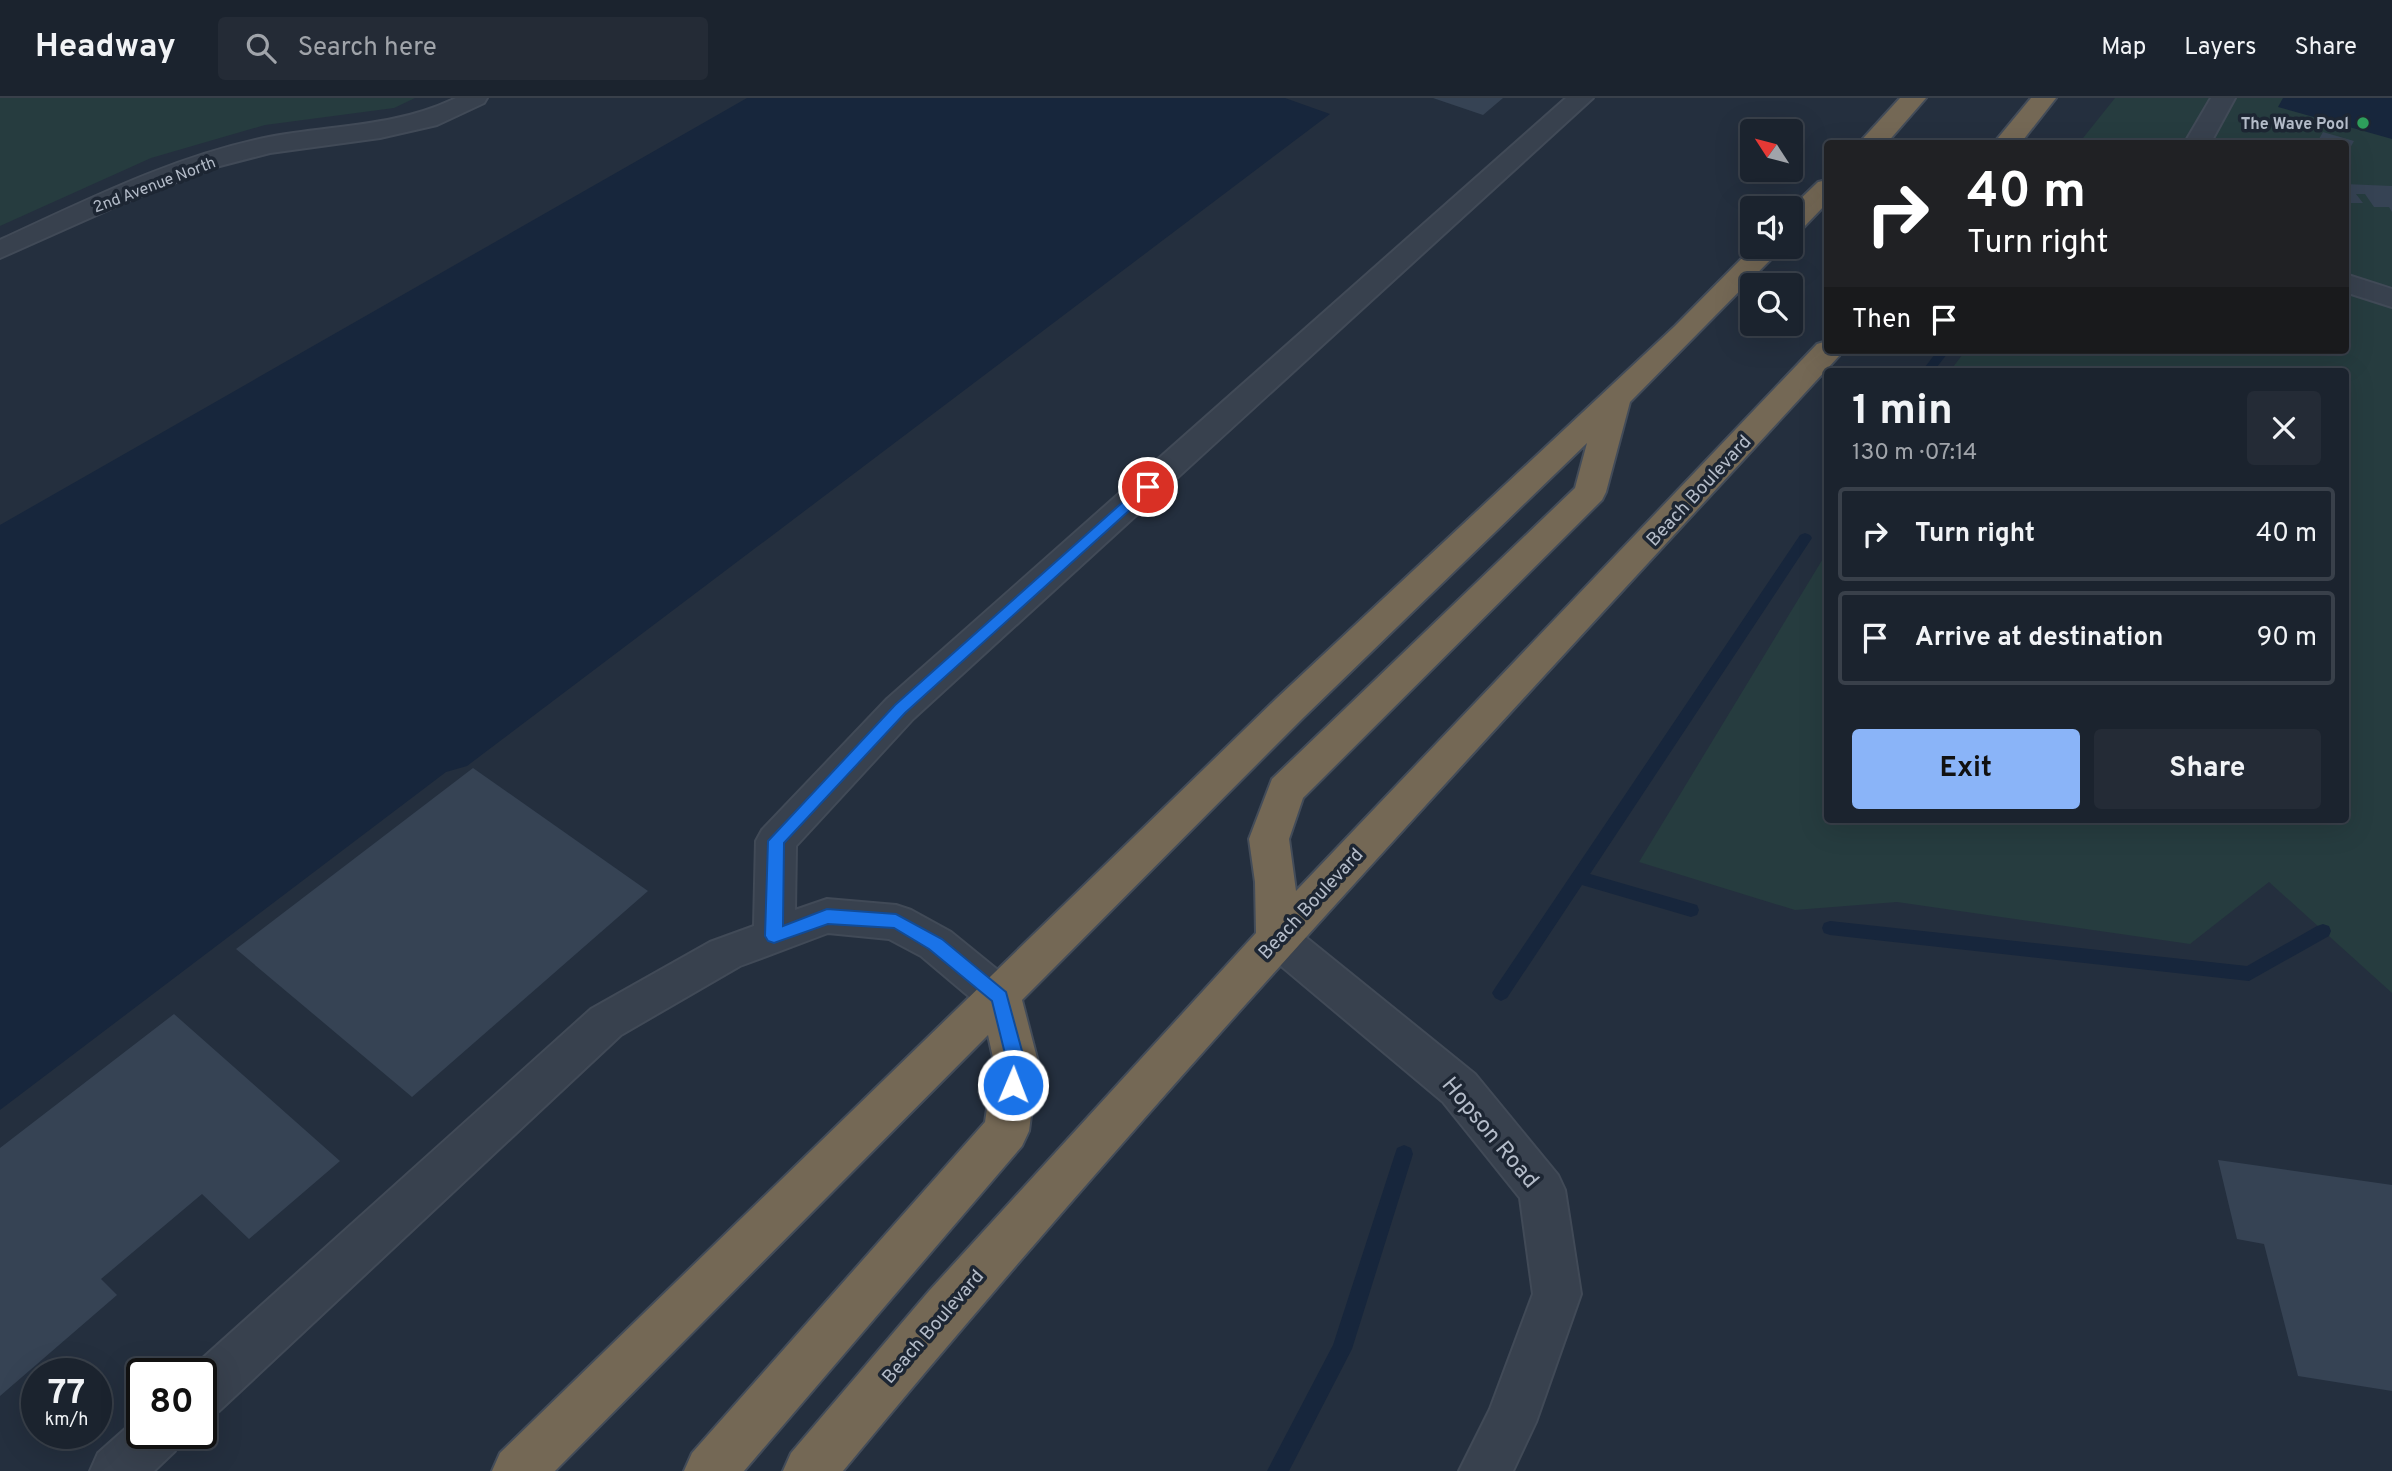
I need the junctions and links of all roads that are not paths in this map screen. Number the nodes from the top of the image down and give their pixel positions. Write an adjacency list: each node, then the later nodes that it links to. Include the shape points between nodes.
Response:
1 (475, 98): 11 (street, 2nd Avenue North, via 437,117 391,128 269,145 203,162)
2 (1581, 98): 17 (street, via 900,709 776,841)
3 (1914, 98): 6 (highway)
4 (2044, 98): 7 (highway)
5 (2223, 98): 8 (street)
6 (1875, 140)
7 (2009, 140)
8 (2199, 140)
9 (1824, 191): 10 (highway)
10 (1803, 212)
11 (0, 250)
12 (1757, 259): 16 (highway)
13 (2349, 284): 14 (street)
14 (2392, 298)
15 (1824, 354): 18 (highway, Beach Boulevard)
16 (1615, 399): 18 (highway, via 1590,492 1286,790 1269,839); 19 (highway, via 1290,708)
17 (774, 936): 19 (street, via 827,916 896,922 936,944); 20 (street, via 726,954 606,1022)
18 (1277, 938): 25 (highway, Beach Boulevard, via 946,1308); 26 (street, Hopson Road, via 1459,1088 1542,1190 1557,1294 1510,1422)
19 (1000, 997): 23 (highway); 24 (highway, via 1016,1062 1006,1131)
20 (217, 1378)
21 (140, 1449): 22 (street)
22 (116, 1471)
23 (518, 1471)
24 (710, 1471)
25 (808, 1471)
26 (1485, 1471)

